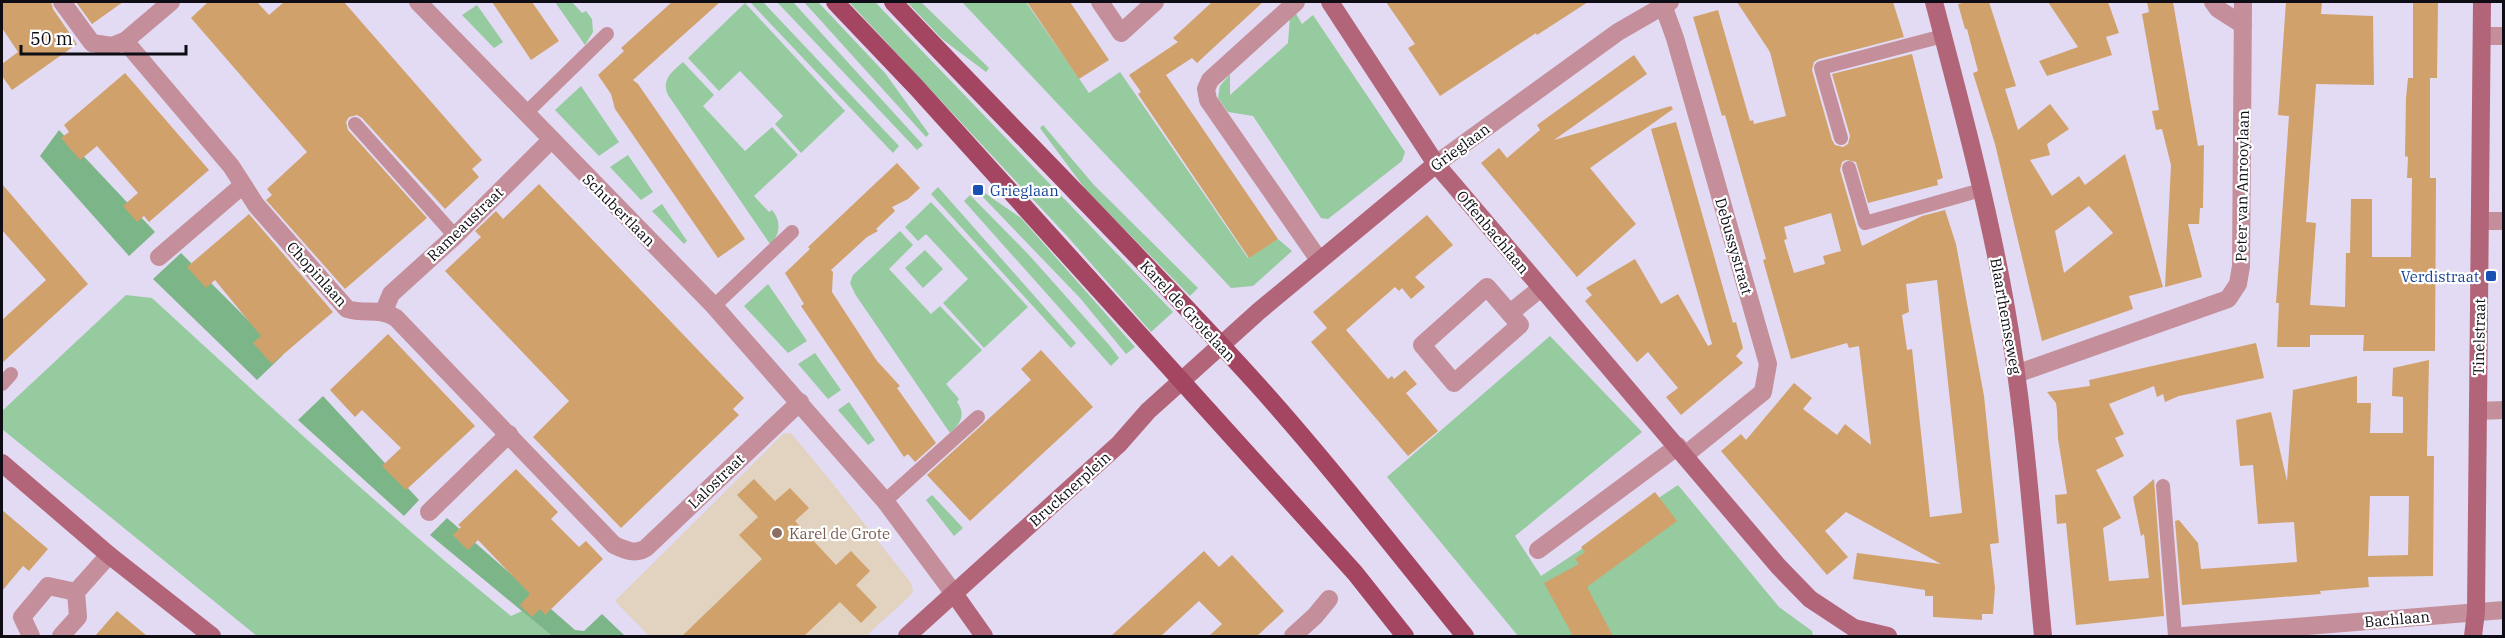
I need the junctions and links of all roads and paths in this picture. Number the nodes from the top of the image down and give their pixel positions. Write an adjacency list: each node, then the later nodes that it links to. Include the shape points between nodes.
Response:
1 (62, 2): 20 (street, via 92,44 112,46)
2 (171, 2): 20 (street)
3 (418, 2): 21 (street, Schubertlaan)
4 (835, 2): 41 (main road)
5 (893, 2): 39 (main road, Karel de Grotelaan)
6 (1100, 2): 7 (street, via 1121,33)
7 (1155, 2)
8 (1296, 2): 34 (street, via 1210,80 1206,90 1208,100)
9 (1330, 2): 25 (street, Offenbachlaan)
10 (1934, 2): 17 (street, Blaarthemseweg)
11 (2213, 2): 15 (street)
12 (2243, 2): 15 (street, Peter van Anrooylaan)
13 (2482, 2): 18 (street, Tinelstraat)
14 (1667, 3): 25 (street, Grieglaan, via 1618,32); 47 (street, Debussystraat, via 1768,364 1763,392)
15 (2243, 25): 40 (street, Peter van Anrooylaan, via 2238,284 2228,299)
16 (607, 34): 21 (lane)
17 (1943, 36): 23 (lane, via 1821,68); 28 (street, Blaarthemseweg)
18 (2482, 36): 19 (street); 29 (street, Tinelstraat)
19 (2504, 36)
20 (125, 41): 27 (street, Chopinlaan)
21 (526, 112): 24 (street, Schubertlaan)
22 (355, 124): 32 (lane)
23 (1841, 138)
24 (551, 140): 32 (street, Rameaustraat); 36 (street, Schubertlaan)
25 (1436, 164): 34 (street, Grieglaan); 35 (street, Offenbachlaan)
26 (1849, 168): 28 (lane, via 1865,223)
27 (243, 184): 33 (street); 37 (street, Chopinlaan, via 256,205 347,309)
28 (1981, 190): 40 (street, Blaarthemseweg)
29 (2480, 221): 30 (street); 44 (street, Tinelstraat)
30 (2504, 221)
31 (792, 232): 36 (lane)
32 (454, 236): 37 (street, Rameaustraat, via 391,294)
33 (159, 257)
34 (1319, 260): 39 (street, Grieglaan)
35 (1540, 288): 38 (street); 47 (street, Offenbachlaan)
36 (714, 306): 42 (street, Schubertlaan)
37 (384, 311): 46 (street, via 396,318)
38 (1510, 313): 38 (street, via 1487,287 1422,345 1454,383 1520,325)
39 (1221, 345): 41 (street, Grieglaan); 67 (main road, Karel de Grotelaan, via 1340,480)
40 (2016, 374): 69 (street, Blaarthemseweg)
41 (1181, 381): 55 (street, Brucknerplein, via 1119,444); 66 (main road, via 1355,573)
42 (800, 402): 46 (street, Lalostraat, via 646,548 637,552 614,545); 50 (street, Schubertlaan)
43 (2504, 410): 44 (street)
44 (2478, 411): 58 (street, Tinelstraat)
45 (978, 417): 50 (lane)
46 (509, 434): 51 (street)
47 (1682, 451): 52 (street); 59 (street, Offenbachlaan, via 1778,566)
48 (2, 463): 53 (street)
49 (2163, 486): 70 (lane)
50 (885, 501): 55 (street, Schubertlaan)
51 (429, 512)
52 (1538, 550)
53 (109, 555): 54 (street); 62 (street)
54 (76, 592): 60 (street, via 48,586 22,616); 61 (street, via 78,617)
55 (955, 595): 63 (street, Brucknerplein); 64 (street, Schubertlaan)
56 (1329, 599): 65 (street)
57 (2504, 610): 58 (street, Bachlaan)
58 (2476, 612): 71 (street, Bachlaan); 72 (street, Tinelstraat)
59 (1849, 632): 68 (street, Offenbachlaan)
60 (31, 636)
61 (61, 636)
62 (212, 636)
63 (907, 636)
64 (984, 636)
65 (1293, 636)
66 (1405, 636)
67 (1465, 636)
68 (1888, 636)
69 (2043, 636)
70 (2175, 636)
71 (2183, 636)
72 (2473, 636)

